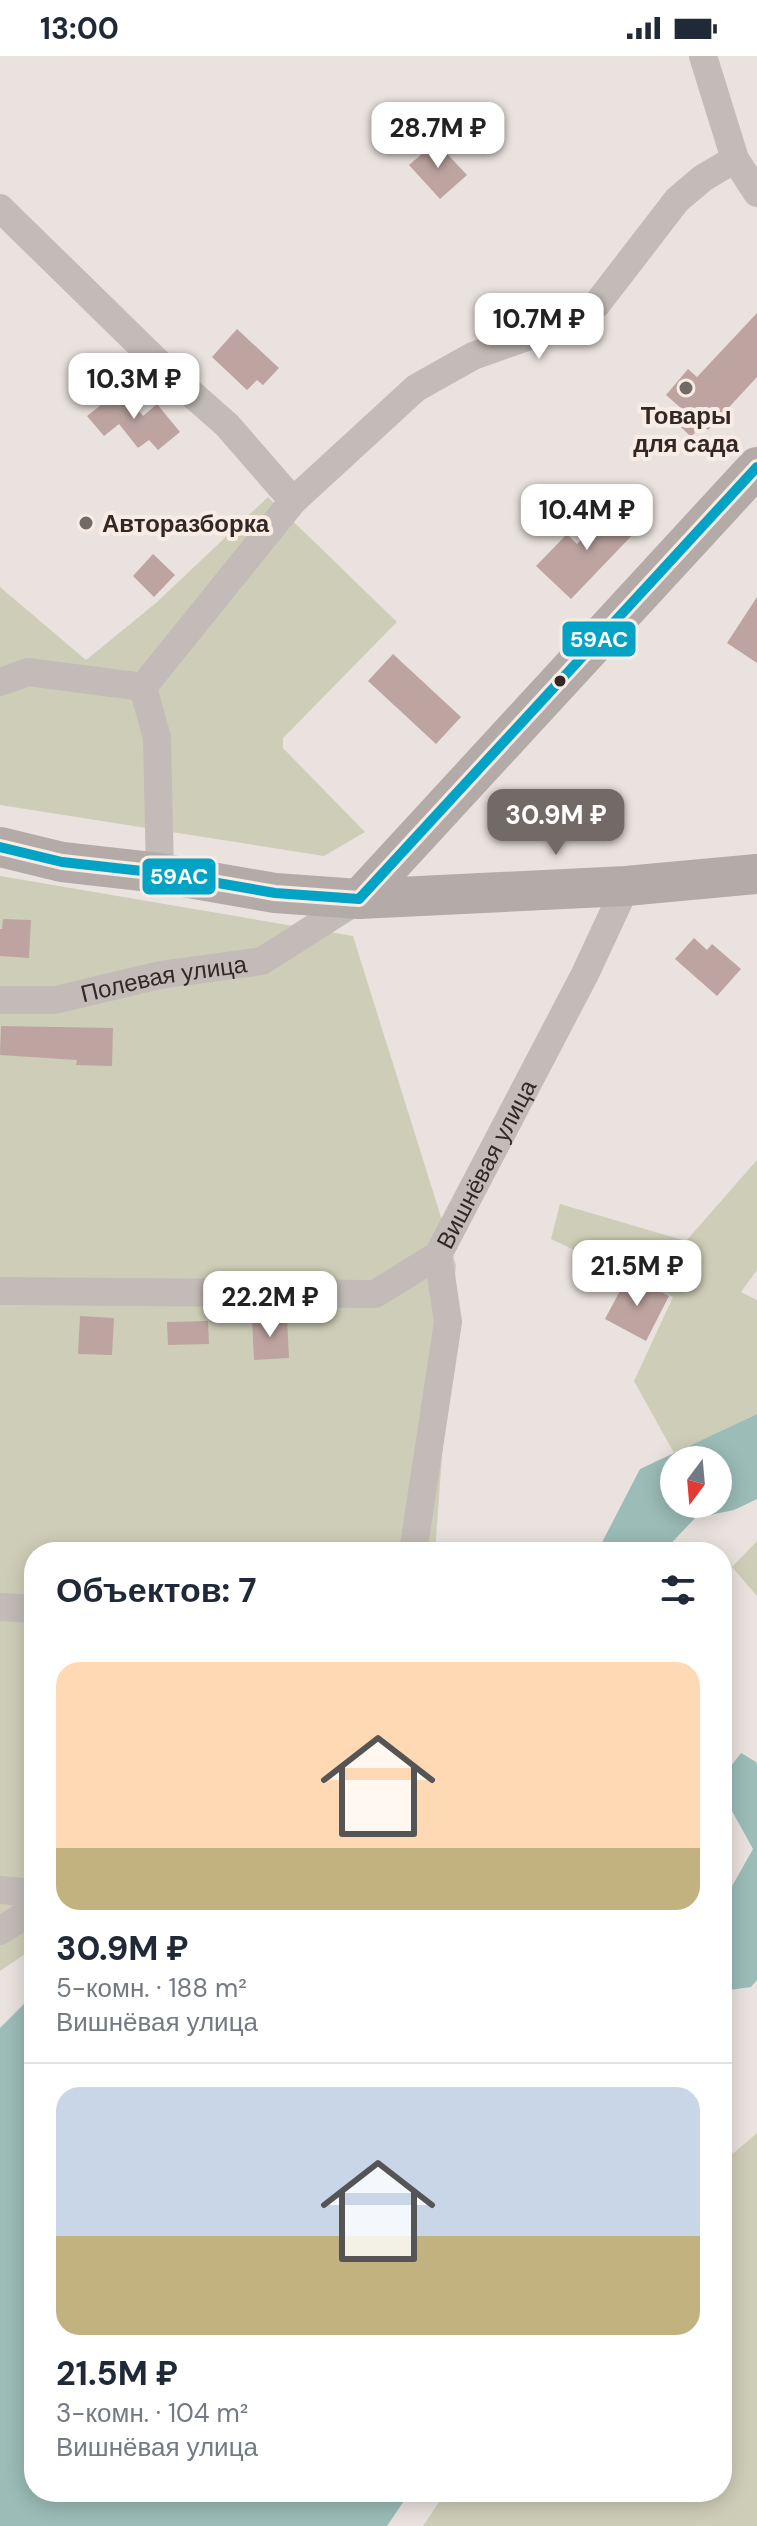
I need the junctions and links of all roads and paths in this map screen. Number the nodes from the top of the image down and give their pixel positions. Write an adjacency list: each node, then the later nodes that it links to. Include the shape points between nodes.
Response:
1 (703, 56): 2 (street)
2 (735, 159): 3 (street); 6 (street, via 677,200 597,304 564,324 473,356 416,388)
3 (757, 193)
4 (0, 208): 6 (street, via 227,425)
5 (757, 467): 13 (street)
6 (293, 501): 8 (street)
7 (0, 682): 8 (street, via 28,672)
8 (143, 687): 10 (street, via 157,738)
9 (0, 847): 10 (street, via 62,862)
10 (160, 873): 13 (street, via 275,893)
11 (757, 874): 12 (street)
12 (626, 886): 13 (street); 15 (street, Вишнёвая улица)
13 (359, 899): 14 (street, Полевая улица, via 262,961 160,975 55,1000)
14 (0, 1000)
15 (438, 1255): 16 (street, Вишнёвая улица, via 375,1294); 17 (street, via 448,1322)
16 (0, 1291)
17 (415, 1542)
18 (0, 1607): 19 (street)
19 (24, 1608)
20 (0, 1890): 21 (street)
21 (24, 1892)
22 (24, 1915): 23 (street)
23 (0, 1931)

